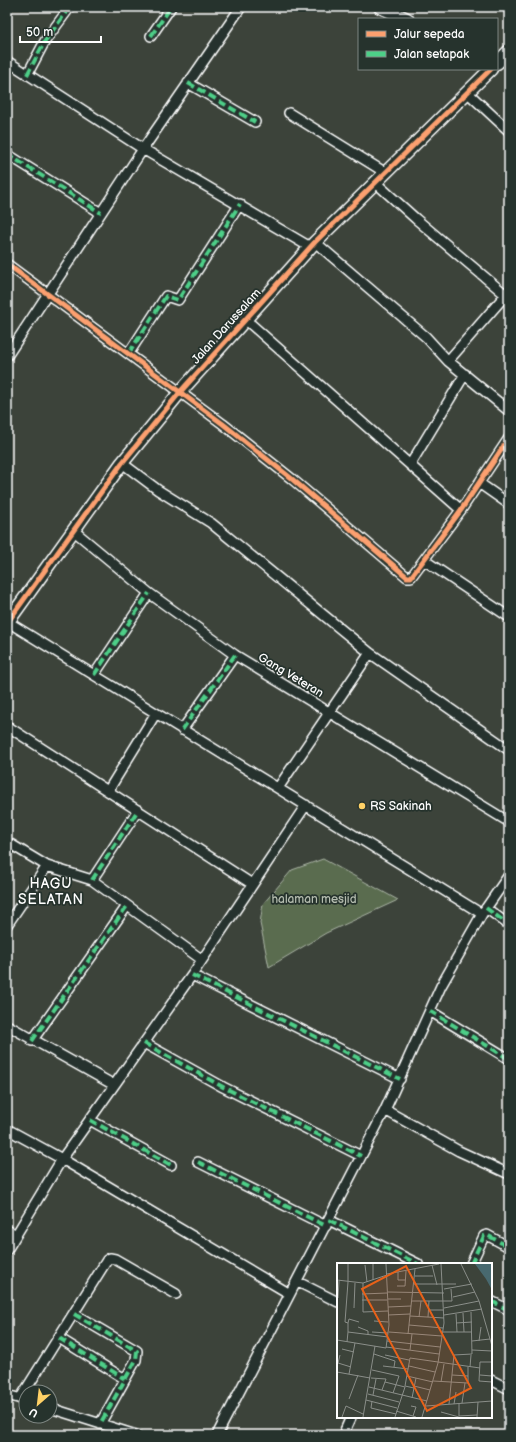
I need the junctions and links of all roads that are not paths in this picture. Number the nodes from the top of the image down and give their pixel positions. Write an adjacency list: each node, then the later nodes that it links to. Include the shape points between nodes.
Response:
1 (70, 7): 11 (street, via 45,41)
2 (170, 7): 6 (street)
3 (241, 7): 12 (street)
4 (380, 7): 5 (street)
5 (405, 18)
6 (151, 36)
7 (509, 52): 9 (street, Jalan Darussalam)
8 (7, 61): 11 (street)
9 (498, 61)
10 (489, 70): 13 (street, Jalan Darussalam)
11 (27, 75): 17 (street)
12 (188, 83): 15 (street); 17 (street)
13 (467, 92): 16 (street); 19 (street, Jalan Darussalam)
14 (290, 113): 19 (street)
15 (255, 122)
16 (509, 131)
17 (143, 148): 21 (street); 22 (street)
18 (7, 154): 22 (street)
19 (386, 173): 20 (street, Jalan Darussalam)
20 (376, 183): 23 (street, Jalan Darussalam); 25 (street, via 416,220)
21 (240, 204): 23 (street); 28 (street, via 178,300 166,296)
22 (101, 213): 26 (street)
23 (312, 244): 27 (street, Jalan Darussalam); 30 (street, via 426,337)
24 (7, 264): 26 (street)
25 (508, 293): 30 (street)
26 (48, 294): 28 (street); 29 (street)
27 (245, 319): 32 (street, Jalan Darussalam); 36 (street)
28 (129, 353): 32 (street)
29 (7, 356)
30 (448, 361): 31 (street)
31 (465, 374): 33 (street); 36 (street)
32 (181, 391): 35 (street, Jalan Darussalam); 41 (street, via 292,479 403,574 411,577)
33 (509, 411)
34 (509, 438): 37 (street)
35 (122, 463): 40 (street, Jalan Darussalam); 45 (street, via 211,524)
36 (410, 465): 39 (street)
37 (479, 483): 38 (street); 39 (street)
38 (509, 504)
39 (461, 510): 41 (street)
40 (73, 530): 42 (street, Gang Veteran); 44 (street, Jalan Darussalam)
41 (424, 560): 43 (street)
42 (149, 593): 46 (street, Gang Veteran); 47 (street)
43 (509, 617)
44 (7, 622): 47 (street)
45 (370, 653): 48 (street); 52 (street)
46 (235, 656): 48 (street, Gang Veteran); 51 (street)
47 (94, 674): 49 (street)
48 (328, 712): 53 (street); 57 (street, Gang Veteran)
49 (156, 714): 51 (street); 54 (street)
50 (7, 726): 54 (street)
51 (182, 730): 53 (street)
52 (509, 750)
53 (278, 788): 55 (street)
54 (108, 791): 56 (street)
55 (306, 805): 62 (street); 64 (street)
56 (138, 810): 61 (street); 62 (street)
57 (509, 822)
58 (7, 842): 59 (street)
59 (47, 866): 61 (street); 65 (street)
60 (509, 875): 64 (street)
61 (92, 880): 63 (street)
62 (252, 884): 67 (street)
63 (128, 906): 67 (street); 71 (street)
64 (484, 911): 66 (street); 69 (street, via 441,986)
65 (7, 925)
66 (509, 925)
67 (201, 959): 68 (street)
68 (192, 975): 72 (street); 74 (street)
69 (430, 1011): 73 (street); 74 (street)
70 (7, 1026): 71 (street)
71 (32, 1041): 75 (street)
72 (144, 1043): 75 (street); 79 (street, via 223,1087)
73 (509, 1059)
74 (400, 1079): 76 (street)
75 (114, 1085): 77 (street)
76 (385, 1110): 79 (street); 83 (street, via 459,1151)
77 (90, 1120): 80 (street); 82 (street)
78 (7, 1129): 80 (street)
79 (361, 1156): 84 (street)
80 (62, 1160): 86 (street); 93 (street)
81 (198, 1162): 84 (street)
82 (171, 1165)
83 (509, 1174)
84 (327, 1223): 89 (street); 91 (street)
85 (7, 1230): 86 (street)
86 (16, 1235): 88 (street)
87 (509, 1247): 90 (street, via 486,1235)
88 (7, 1250)
89 (416, 1263)
90 (472, 1263)
91 (298, 1282): 93 (street); 94 (street)
92 (176, 1294): 97 (street, via 110,1258 105,1262)
93 (290, 1294): 109 (street)
94 (337, 1302)
95 (492, 1302): 96 (street)
96 (509, 1310)
97 (74, 1314): 98 (street); 99 (street, via 137,1351 136,1360)
98 (59, 1338): 99 (street); 101 (street)
99 (126, 1379): 107 (street)
100 (492, 1380): 102 (street)
101 (32, 1384)
102 (509, 1389)
103 (7, 1395): 104 (street)
104 (18, 1398)
105 (58, 1411): 107 (street)
106 (352, 1418): 110 (street)
107 (100, 1424): 108 (street)
108 (136, 1435)
109 (217, 1435)
110 (343, 1435)

